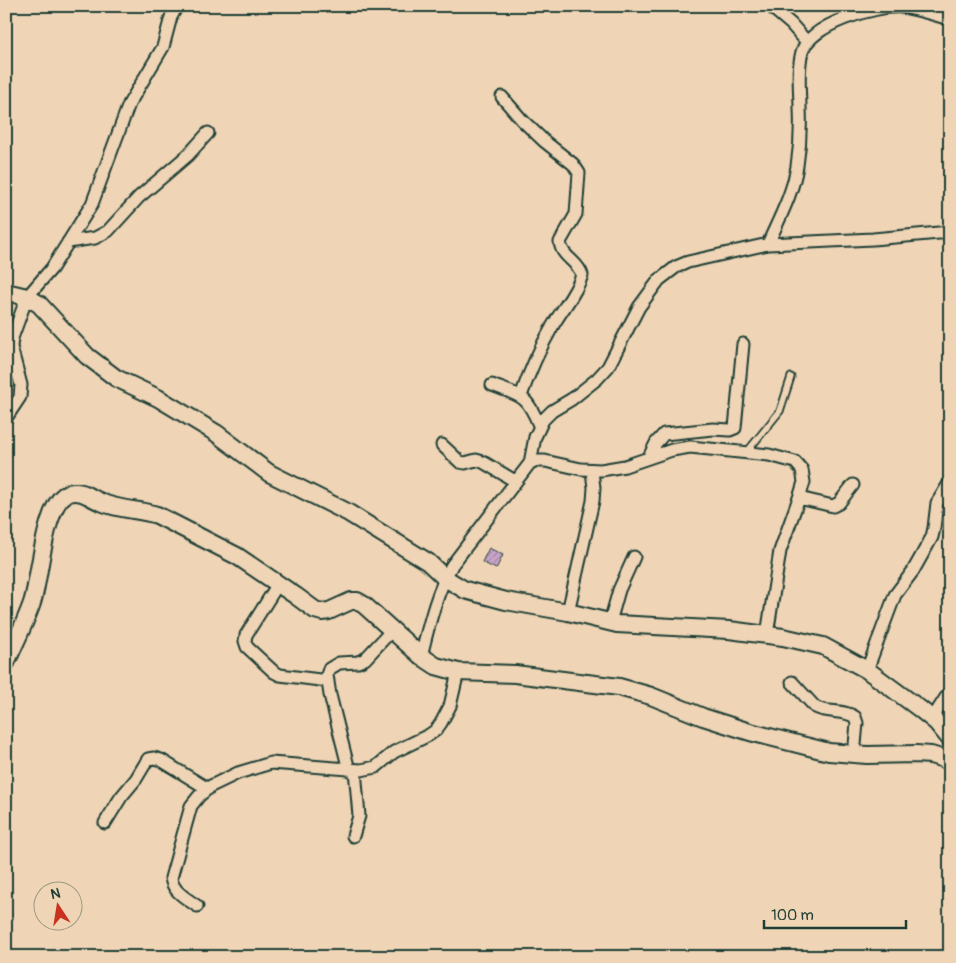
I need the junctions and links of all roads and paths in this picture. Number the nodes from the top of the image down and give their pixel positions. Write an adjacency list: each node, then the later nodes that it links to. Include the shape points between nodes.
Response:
1 (177, 6): 9 (street, via 162,47 129,104 98,192)
2 (770, 6): 5 (street)
3 (937, 11): 4 (street); 5 (street, via 901,7 880,9 831,25)
4 (950, 19)
5 (807, 42): 10 (street, via 800,63 797,167 788,198)
6 (502, 97): 16 (street, via 544,141 576,167 580,177 576,214 560,242 563,252 582,275 546,337)
7 (208, 133): 9 (street, via 108,230 95,238)
8 (950, 232): 10 (street)
9 (68, 242): 12 (street, via 52,268)
10 (768, 244): 18 (street, via 688,262 669,272 639,307 608,367)
11 (6, 292): 12 (street)
12 (27, 297): 17 (street, via 11,347 21,385 20,397); 29 (street, via 39,304 87,356 116,378 158,398 216,433 269,473 346,512)
13 (743, 344): 21 (street, via 735,428 664,434)
14 (791, 377): 20 (lane, via 780,411)
15 (492, 385): 16 (street)
16 (521, 396): 18 (street, via 531,406)
17 (6, 418)
18 (539, 425): 22 (street)
19 (442, 445): 24 (street, via 460,462 483,462)
20 (746, 453): 21 (street, via 690,448); 27 (street, via 786,459 800,466 804,482)
21 (649, 457): 23 (street, via 625,466)
22 (530, 463): 23 (street, via 545,461); 24 (street)
23 (592, 471): 31 (street, via 592,501)
24 (515, 481): 29 (street)
25 (950, 482): 37 (street, via 937,503 932,537 895,594)
26 (853, 485): 27 (street, via 833,506)
27 (799, 498): 34 (street, via 780,550)
28 (634, 557): 32 (street, via 619,590)
29 (448, 572): 31 (street, via 465,590); 35 (street, via 431,616)
30 (278, 584): 33 (street, via 322,612 357,601); 36 (street, via 237,556 157,515 104,504 79,492 66,494 54,509 40,555 32,602); 39 (street, via 246,635 247,647 280,675)
31 (568, 612): 32 (street)
32 (610, 622): 34 (street)
33 (393, 629): 35 (street); 39 (street, via 364,660 339,663 329,669)
34 (767, 635): 37 (street, via 823,646)
35 (421, 656): 38 (street, via 436,666)
36 (6, 663)
37 (867, 670): 42 (street)
38 (458, 672): 44 (street, via 515,674 619,687 750,732); 46 (street, via 450,706 436,730 394,752 376,766)
39 (328, 681): 46 (street)
40 (792, 682): 44 (street, via 820,710 855,717)
41 (950, 691): 42 (street)
42 (932, 719): 43 (street)
43 (950, 739)
44 (854, 755): 45 (street, via 916,754)
45 (950, 761)
46 (352, 770): 47 (street, via 271,763 238,773); 49 (street, via 359,816)
47 (208, 789): 48 (street, via 162,760 148,759); 50 (street, via 191,806 171,878 176,890)
48 (105, 822)
49 (353, 836)
50 (196, 906)

